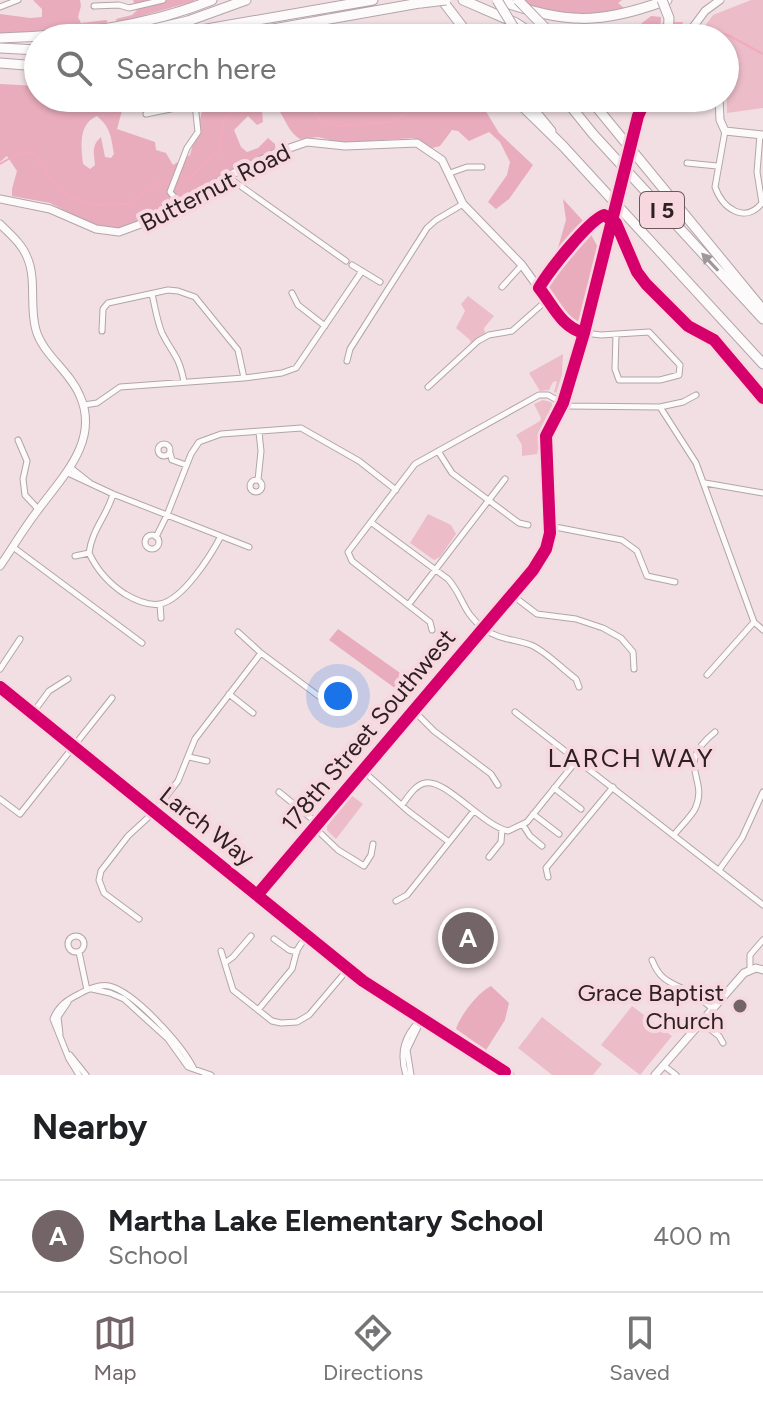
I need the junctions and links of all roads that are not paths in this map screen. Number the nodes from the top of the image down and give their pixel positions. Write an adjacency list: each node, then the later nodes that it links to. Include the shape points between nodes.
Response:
1 (18, 0): 14 (street)
2 (127, 0): 15 (street)
3 (163, 0): 15 (street)
4 (212, 0): 16 (highway)
5 (246, 0): 17 (highway)
6 (373, 0): 18 (highway)
7 (463, 0): 22 (highway)
8 (497, 0): 10 (highway, via 549,16 589,20 629,14); 21 (highway, bridge)
9 (518, 0): 23 (highway, bridge)
10 (664, 0): 24 (highway, bridge)
11 (720, 0): 25 (street)
12 (444, 2): 19 (highway, bridge); 20 (highway)
13 (94, 6): 15 (street)
14 (0, 7)
15 (129, 8)
16 (126, 24)
17 (175, 24)
18 (235, 24)
19 (301, 24)
20 (460, 24)
21 (512, 24)
22 (518, 24)
23 (541, 24)
24 (669, 24)
25 (695, 24)
26 (24, 37): 27 (highway)
27 (0, 38)
28 (0, 47): 29 (highway)
29 (24, 48)
30 (1, 63): 31 (highway)
31 (24, 64)
32 (156, 112): 40 (street)
33 (196, 112): 52 (street, via 198,132 170,192)
34 (528, 112): 43 (highway)
35 (535, 112): 43 (highway, I 5)
36 (576, 112): 62 (highway, I 5, one-way to 36)
37 (600, 112): 61 (highway)
38 (641, 112): 65 (street, bridge)
39 (720, 112): 41 (street)
40 (146, 114)
41 (725, 131): 42 (street); 46 (street)
42 (761, 134): 45 (street)
43 (563, 146): 68 (highway, I 5)
44 (687, 163): 46 (street)
45 (761, 163): 46 (street, via 762,198 759,207 744,215 718,195)
46 (717, 166)
47 (482, 167): 48 (street)
48 (450, 173): 49 (street, Butternut Road, via 417,143 307,142); 51 (street, Butternut Road)
49 (228, 176): 52 (street, Butternut Road); 55 (street)
50 (0, 199): 52 (street, Butternut Road, via 119,232)
51 (463, 204): 54 (street, Butternut Road); 67 (street, via 427,228)
52 (181, 206)
53 (0, 224): 74 (street, via 28,258 39,339)
54 (522, 265): 57 (street); 60 (street, Butternut Road)
55 (362, 271): 56 (street); 63 (street)
56 (380, 282)
57 (502, 287)
58 (292, 293): 63 (street, via 298,305)
59 (152, 294): 64 (street, via 105,305); 69 (street, via 178,291 195,297 238,350); 70 (street)
60 (548, 299): 65 (street, Butternut Road, via 563,322); 71 (street, via 512,331 478,341)
61 (763, 310)
62 (763, 319)
63 (325, 326): 69 (street, via 296,368)
64 (102, 331)
65 (584, 333): 66 (street); 73 (street)
66 (616, 335): 66 (street, via 649,332 681,370 674,378 622,381 615,369)
67 (347, 361)
68 (763, 364)
69 (244, 378): 70 (street)
70 (184, 382): 74 (street, via 120,387 97,403)
71 (428, 387)
72 (696, 395): 75 (street)
73 (563, 403): 75 (street); 78 (street, via 548,395 535,397); 93 (street, via 546,436)
74 (84, 405): 81 (street, via 81,448)
75 (660, 407): 84 (street)
76 (259, 432): 80 (street, via 221,434 199,442); 83 (street); 85 (street, via 301,428 314,433)
77 (18, 440): 89 (street, via 27,461 25,495)
78 (438, 451): 85 (street, via 415,464); 88 (street, via 452,473)
79 (170, 453): 80 (street, via 172,460)
80 (186, 465): 90 (street)
81 (69, 470): 87 (street); 89 (street)
82 (505, 479): 88 (street)
83 (258, 480)
84 (704, 482): 86 (street); 107 (street)
85 (396, 490): 91 (street)
86 (763, 493)
87 (113, 494): 90 (street); 98 (street, via 90,538)
88 (488, 500): 92 (street); 101 (street)
89 (38, 509): 96 (street)
90 (167, 515): 94 (street); 95 (street)
91 (372, 523): 101 (street); 105 (street, via 349,556)
92 (528, 525)
93 (550, 526): 102 (street, via 622,540 637,551 647,576); 103 (street, 178th Street Southwest, via 542,557)
94 (221, 536): 97 (street); 104 (street, via 178,594)
95 (156, 537)
96 (13, 547): 100 (street); 113 (street)
97 (249, 547)
98 (89, 553): 99 (street); 104 (street, via 96,568 123,593)
99 (75, 556)
100 (0, 565)
101 (435, 570): 105 (street); 108 (street, via 455,587 463,608)
102 (675, 582)
103 (512, 595): 108 (street, 178th Street Southwest); 116 (street, via 537,614 576,619 621,638 633,652)
104 (160, 604): 106 (street)
105 (409, 604): 109 (street)
106 (161, 618)
107 (754, 622): 110 (street); 117 (street)
108 (484, 628): 120 (street, via 534,646); 124 (street, 178th Street Southwest)
109 (432, 630)
110 (763, 630)
111 (238, 632): 114 (street)
112 (20, 639): 115 (street)
113 (142, 643)
114 (261, 653): 121 (street); 123 (street)
115 (0, 669)
116 (634, 669)
117 (707, 675)
118 (68, 679): 127 (street, via 49,691)
119 (0, 687): 127 (street, Larch Way)
120 (579, 687)
121 (229, 694): 126 (street); 130 (street, via 195,739)
122 (112, 698): 129 (street)
123 (324, 700)
124 (413, 710): 133 (street, 178th Street Southwest); 134 (street)
125 (515, 712): 131 (street)
126 (253, 713)
127 (32, 714): 129 (street, Larch Way)
128 (715, 732): 149 (street, via 699,745 694,759 695,809)
129 (72, 746): 139 (street, via 20,814); 142 (street, Larch Way)
130 (189, 757): 132 (street); 142 (street)
131 (577, 760): 135 (street); 136 (street)
132 (207, 761)
133 (362, 770): 140 (street); 145 (street, 178th Street Southwest)
134 (498, 785)
135 (613, 787): 149 (street); 155 (street, via 546,868)
136 (554, 788): 141 (street); 144 (street)
137 (279, 792): 145 (street)
138 (763, 792): 154 (street, via 742,838)
139 (0, 799)
140 (402, 805): 143 (street, via 416,787 431,783); 150 (street)
141 (581, 809)
142 (154, 812): 156 (street, Larch Way); 159 (street, via 128,836 99,880 104,893)
143 (473, 812): 147 (street); 150 (street)
144 (533, 814): 146 (street); 148 (street)
145 (315, 825): 151 (street, via 364,866); 156 (street, 178th Street Southwest)
146 (523, 825): 147 (street); 152 (street)
147 (505, 830): 153 (street)
148 (559, 834)
149 (674, 835): 154 (street)
150 (449, 842): 157 (street, via 407,895)
151 (373, 844)
152 (542, 846)
153 (489, 857)
154 (719, 870): 158 (street)
155 (548, 877)
156 (258, 894): 160 (street, Larch Way)
157 (396, 901)
158 (762, 903)
159 (139, 919)
160 (307, 935): 166 (street); 169 (street, Larch Way)
161 (251, 936): 168 (street)
162 (274, 939): 166 (street)
163 (763, 940): 170 (street, via 750,955)
164 (221, 951): 168 (street)
165 (79, 952): 172 (street)
166 (297, 952): 174 (street, via 292,969)
167 (652, 960): 173 (street, via 657,973)
168 (226, 962): 174 (street, via 233,990)
169 (348, 969): 174 (street, via 297,1022 272,1021); 175 (street, Larch Way)
170 (750, 969): 171 (street); 173 (street)
171 (763, 970)
172 (89, 989): 178 (street, via 70,1000 58,1017); 182 (street, via 111,986 129,996 173,1036 194,1069)
173 (713, 1009): 176 (street)
174 (258, 1010)
175 (421, 1019): 183 (street, via 407,1050); 184 (street, Larch Way)
176 (701, 1022): 177 (street); 179 (street)
177 (723, 1043)
178 (69, 1054): 180 (street); 181 (street)
179 (663, 1065): 185 (street); 186 (street)
180 (79, 1075)
181 (86, 1075)
182 (207, 1075)
183 (409, 1075)
184 (510, 1075)
185 (655, 1075)
186 (676, 1075)

